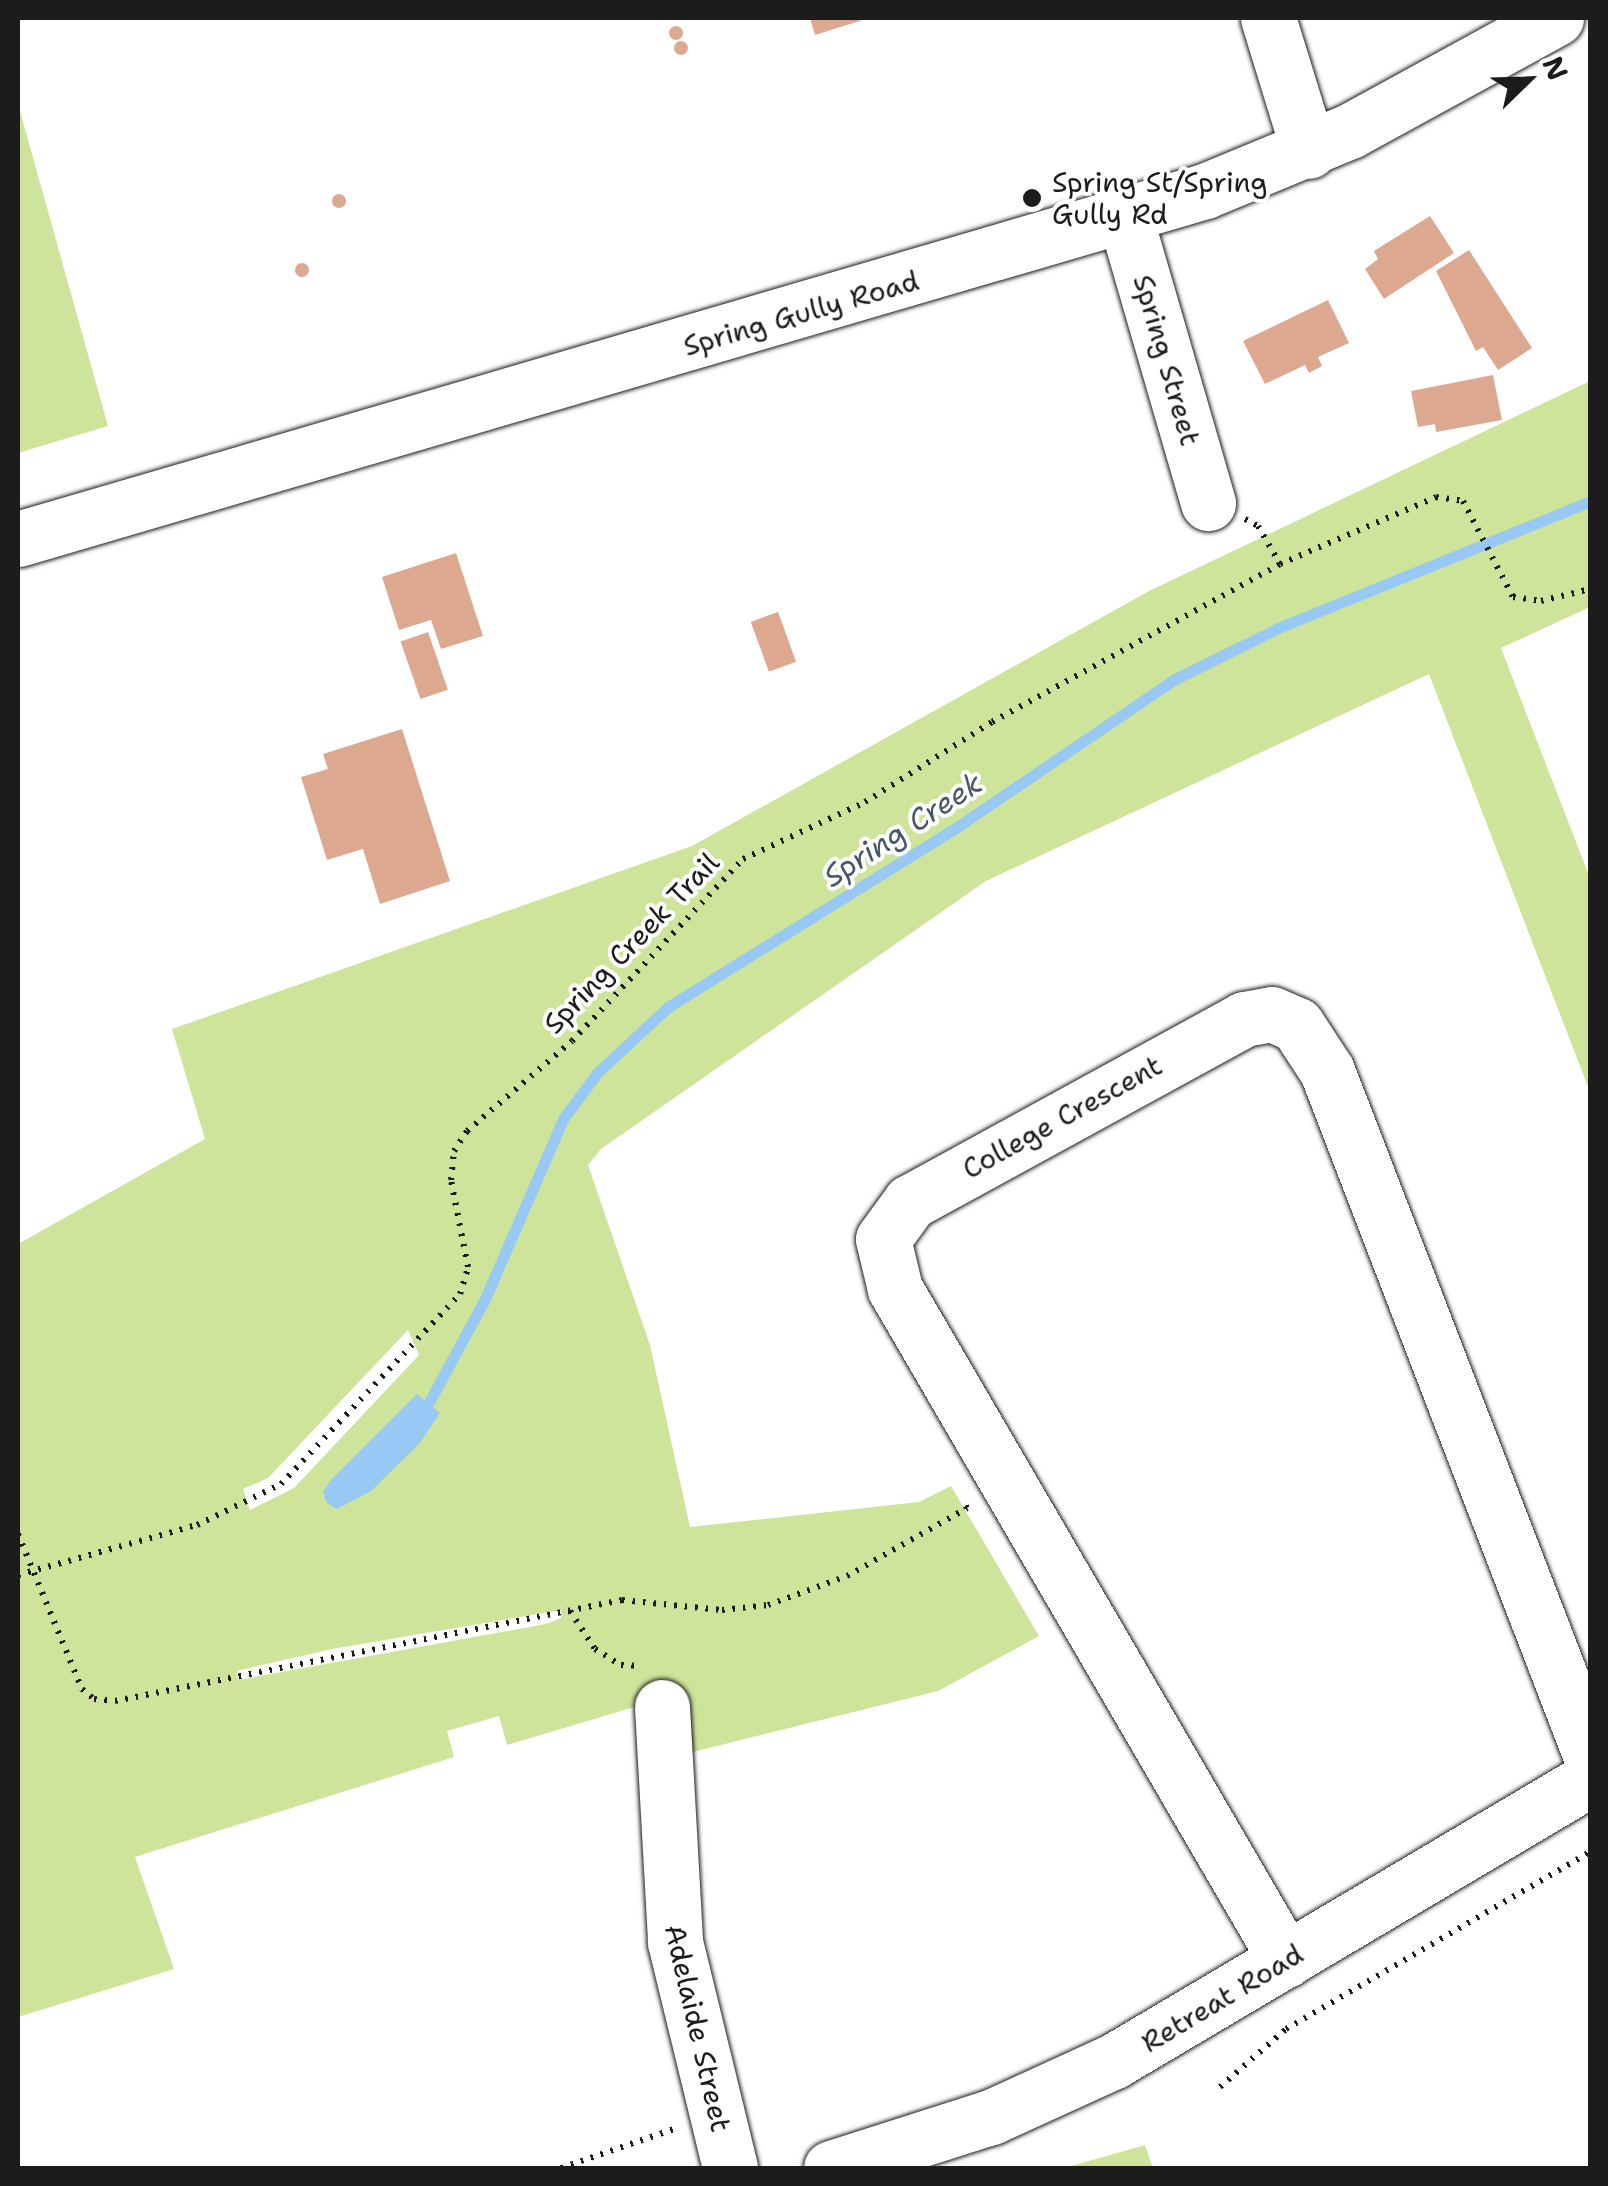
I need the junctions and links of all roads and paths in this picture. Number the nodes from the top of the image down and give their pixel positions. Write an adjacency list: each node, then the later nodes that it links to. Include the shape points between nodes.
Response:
1 (1268, 18): 3 (street)
2 (1556, 18): 3 (street, Spring Gully Road)
3 (1308, 151): 4 (street, Spring Gully Road)
4 (1125, 217): 5 (street, Spring Street); 6 (street, Spring Gully Road)
5 (1208, 503)
6 (18, 538)
7 (1590, 588): 10 (path, Spring Creek Trail, via 1518,600 1469,511 1456,496 1436,498 1280,564 992,722 865,802 743,859 572,1042 468,1131 454,1150 451,1180 468,1267 460,1294 281,1484 197,1525)
8 (992, 1456): 12 (path, via 951,1478 967,1508 847,1576 768,1605 708,1610 632,1599); 14 (street, College Crescent, via 888,1276 882,1250 891,1220 922,1194 1236,1023 1264,1014 1288,1019 1306,1032 1326,1071); 17 (street, College Crescent)
9 (18, 1534): 10 (path)
10 (30, 1571): 11 (path, Spring Creek Trail); 12 (path, via 70,1667 94,1699 114,1701)
11 (18, 1574)
12 (570, 1610): 13 (path, via 584,1639 609,1659 652,1666)
13 (662, 1707): 21 (street, Adelaide Street, via 675,1942)
14 (1590, 1754)
15 (1590, 1779): 17 (street, Retreat Road)
16 (1590, 1852): 18 (path, via 1286,2029)
17 (1286, 1960): 22 (street, Retreat Road, via 1064,2087)
18 (1220, 2088)
19 (688, 2124): 20 (path)
20 (561, 2168)
21 (730, 2168)
22 (831, 2168)

